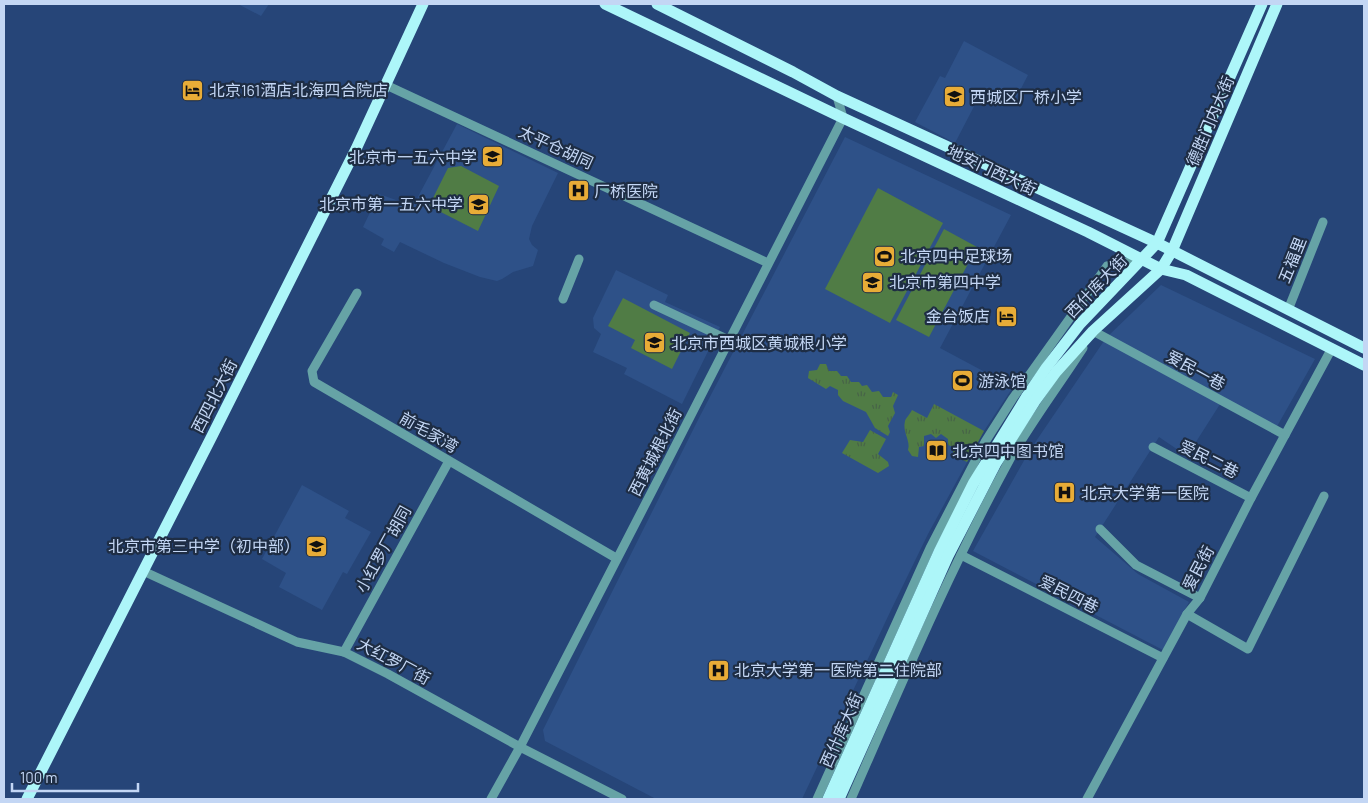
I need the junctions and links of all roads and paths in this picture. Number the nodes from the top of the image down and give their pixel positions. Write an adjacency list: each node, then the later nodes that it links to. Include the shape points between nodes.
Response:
1 (423, 4): 6 (main road, 西四北大街)
2 (605, 4): 8 (main road, 地安门西大街)
3 (656, 4): 7 (main road, 地安门西大街)
4 (1262, 4): 10 (main road, 德胜门内大街)
5 (1277, 4): 11 (main road, 德胜门内大街)
6 (386, 85): 14 (street, 太平仓胡同); 33 (main road, 西四北大街)
7 (837, 96): 8 (street); 10 (main road, 地安门西大街)
8 (843, 118): 13 (main road, 地安门西大街); 14 (street, 西黄城根北街)
9 (1323, 222): 19 (street, 五福里)
10 (1157, 243): 11 (main road, 地安门西大街); 13 (main road, 德胜门内大街)
11 (1172, 251): 15 (main road, 德胜门内大街); 19 (main road, 地安门西大街)
12 (579, 259): 17 (street)
13 (1144, 259): 15 (main road, 地安门西大街); 42 (street, 西什库大街, via 1107,266 1012,398 985,442 930,548); 43 (main road, 西什库大街, via 1080,324 1027,396 988,458 939,552)
14 (768, 263): 21 (street, 西黄城根北街)
15 (1161, 269): 20 (main road, 西什库大街); 22 (main road, 地安门西大街, via 1186,275)
16 (357, 293): 27 (street, 前毛家湾, via 312,371 314,382)
17 (563, 299)
18 (654, 305): 21 (street)
19 (1288, 310): 23 (main road, 地安门西大街)
20 (1093, 331): 25 (street, 爱民一巷); 31 (street, 西什库大街, via 1011,458); 44 (main road, 西什库大街, via 1040,394 982,488)
21 (728, 340): 32 (street, 西黄城根北街)
22 (1332, 348): 24 (main road, 地安门西大街); 25 (street, 爱民街)
23 (1364, 348)
24 (1364, 365)
25 (1285, 435): 29 (street, 爱民街)
26 (1153, 447): 29 (street, 爱民二巷)
27 (449, 461): 32 (street, 前毛家湾); 36 (street, 小红罗厂胡同)
28 (1324, 496): 35 (street, via 1248,649)
29 (1251, 498): 34 (street, 爱民街)
30 (1100, 529): 34 (street, via 1136,565)
31 (961, 555): 37 (street, 爱民四巷); 45 (street, 西什库大街)
32 (616, 558): 38 (street, 西黄城根北街)
33 (143, 571): 36 (street, 大红罗厂街, via 297,642); 39 (main road, 西四北大街)
34 (1200, 598): 35 (street, 爱民街)
35 (1187, 614): 37 (street, 爱民街)
36 (344, 652): 38 (street, 大红罗厂街)
37 (1164, 658): 46 (street, 爱民街)
38 (520, 747): 40 (street, 西黄城根北街); 41 (street, 大红罗厂街)
39 (27, 799)
40 (491, 799)
41 (622, 799)
42 (816, 799)
43 (828, 799)
44 (839, 799)
45 (851, 799)
46 (1087, 799)

